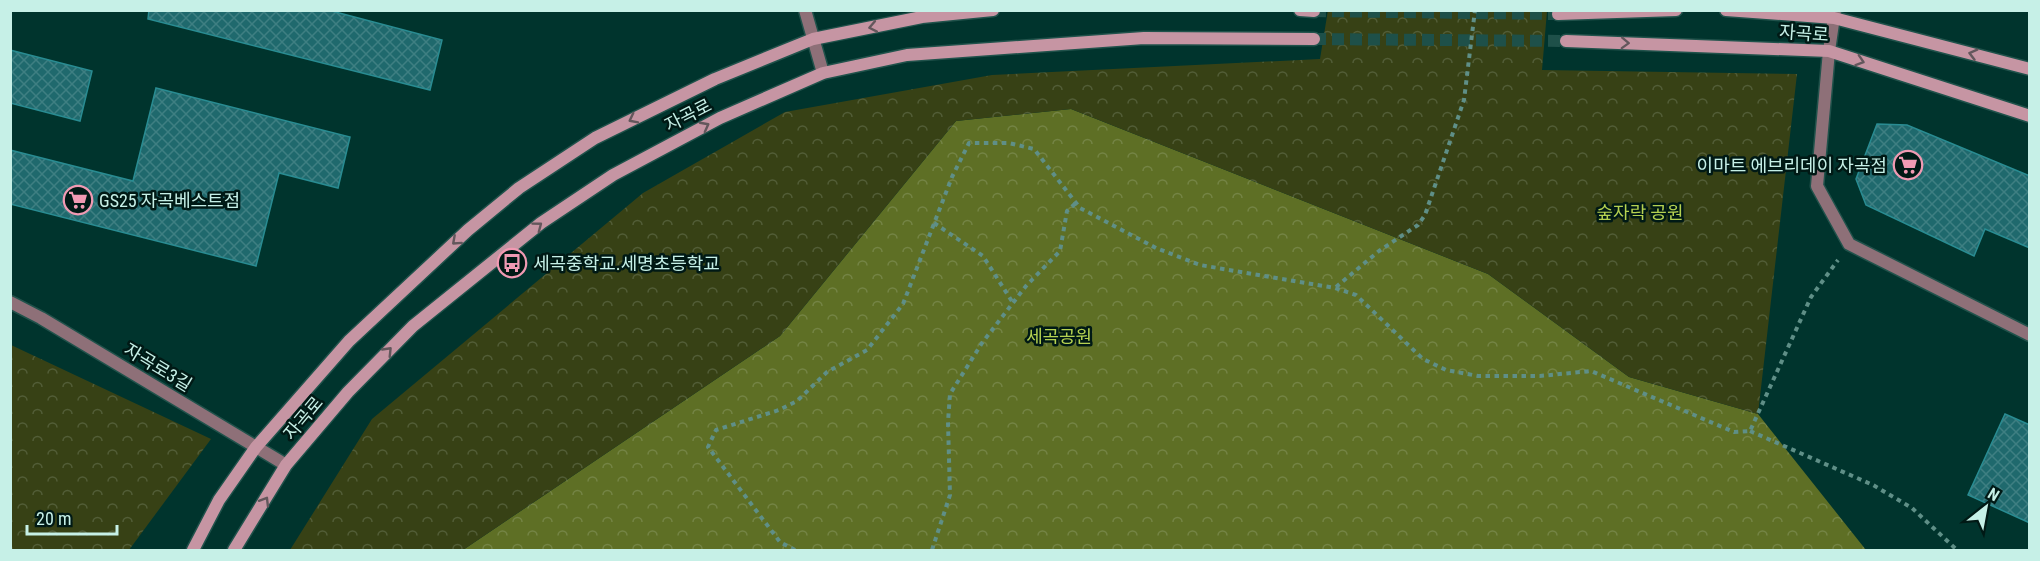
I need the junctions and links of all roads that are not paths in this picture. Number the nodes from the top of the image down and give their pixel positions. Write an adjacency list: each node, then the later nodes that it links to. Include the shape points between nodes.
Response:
1 (805, 10): 9 (street)
2 (993, 10): 9 (main road, 자곡로, one-way to 9, via 921,17)
3 (1300, 10): 6 (main road)
4 (1676, 10): 7 (main road)
5 (1726, 10): 8 (main road, 자곡로)
6 (1314, 11)
7 (1558, 14)
8 (1834, 14): 12 (street); 13 (main road, 자곡로, one-way to 8)
9 (813, 39): 14 (street); 18 (main road, 자곡로, one-way to 18, via 715,79 605,133 519,188 349,341)
10 (1314, 39): 14 (main road, 자곡로, via 1144,38 907,55)
11 (1566, 41): 12 (main road, 자곡로, one-way to 12)
12 (1829, 51): 15 (main road, 자곡로, one-way to 15); 17 (street, via 1817,186 1848,244)
13 (2030, 69)
14 (823, 73): 19 (main road, 자곡로, one-way to 14, via 348,392 412,326 541,223 622,170 720,118)
15 (2030, 116)
16 (10, 302): 18 (street, 자곡로3길)
17 (2030, 335)
18 (256, 447): 19 (street, 자곡로3길); 20 (main road, 자곡로, via 219,500)
19 (286, 465): 21 (main road, 자곡로, one-way to 19)
20 (192, 550)
21 (234, 550)

